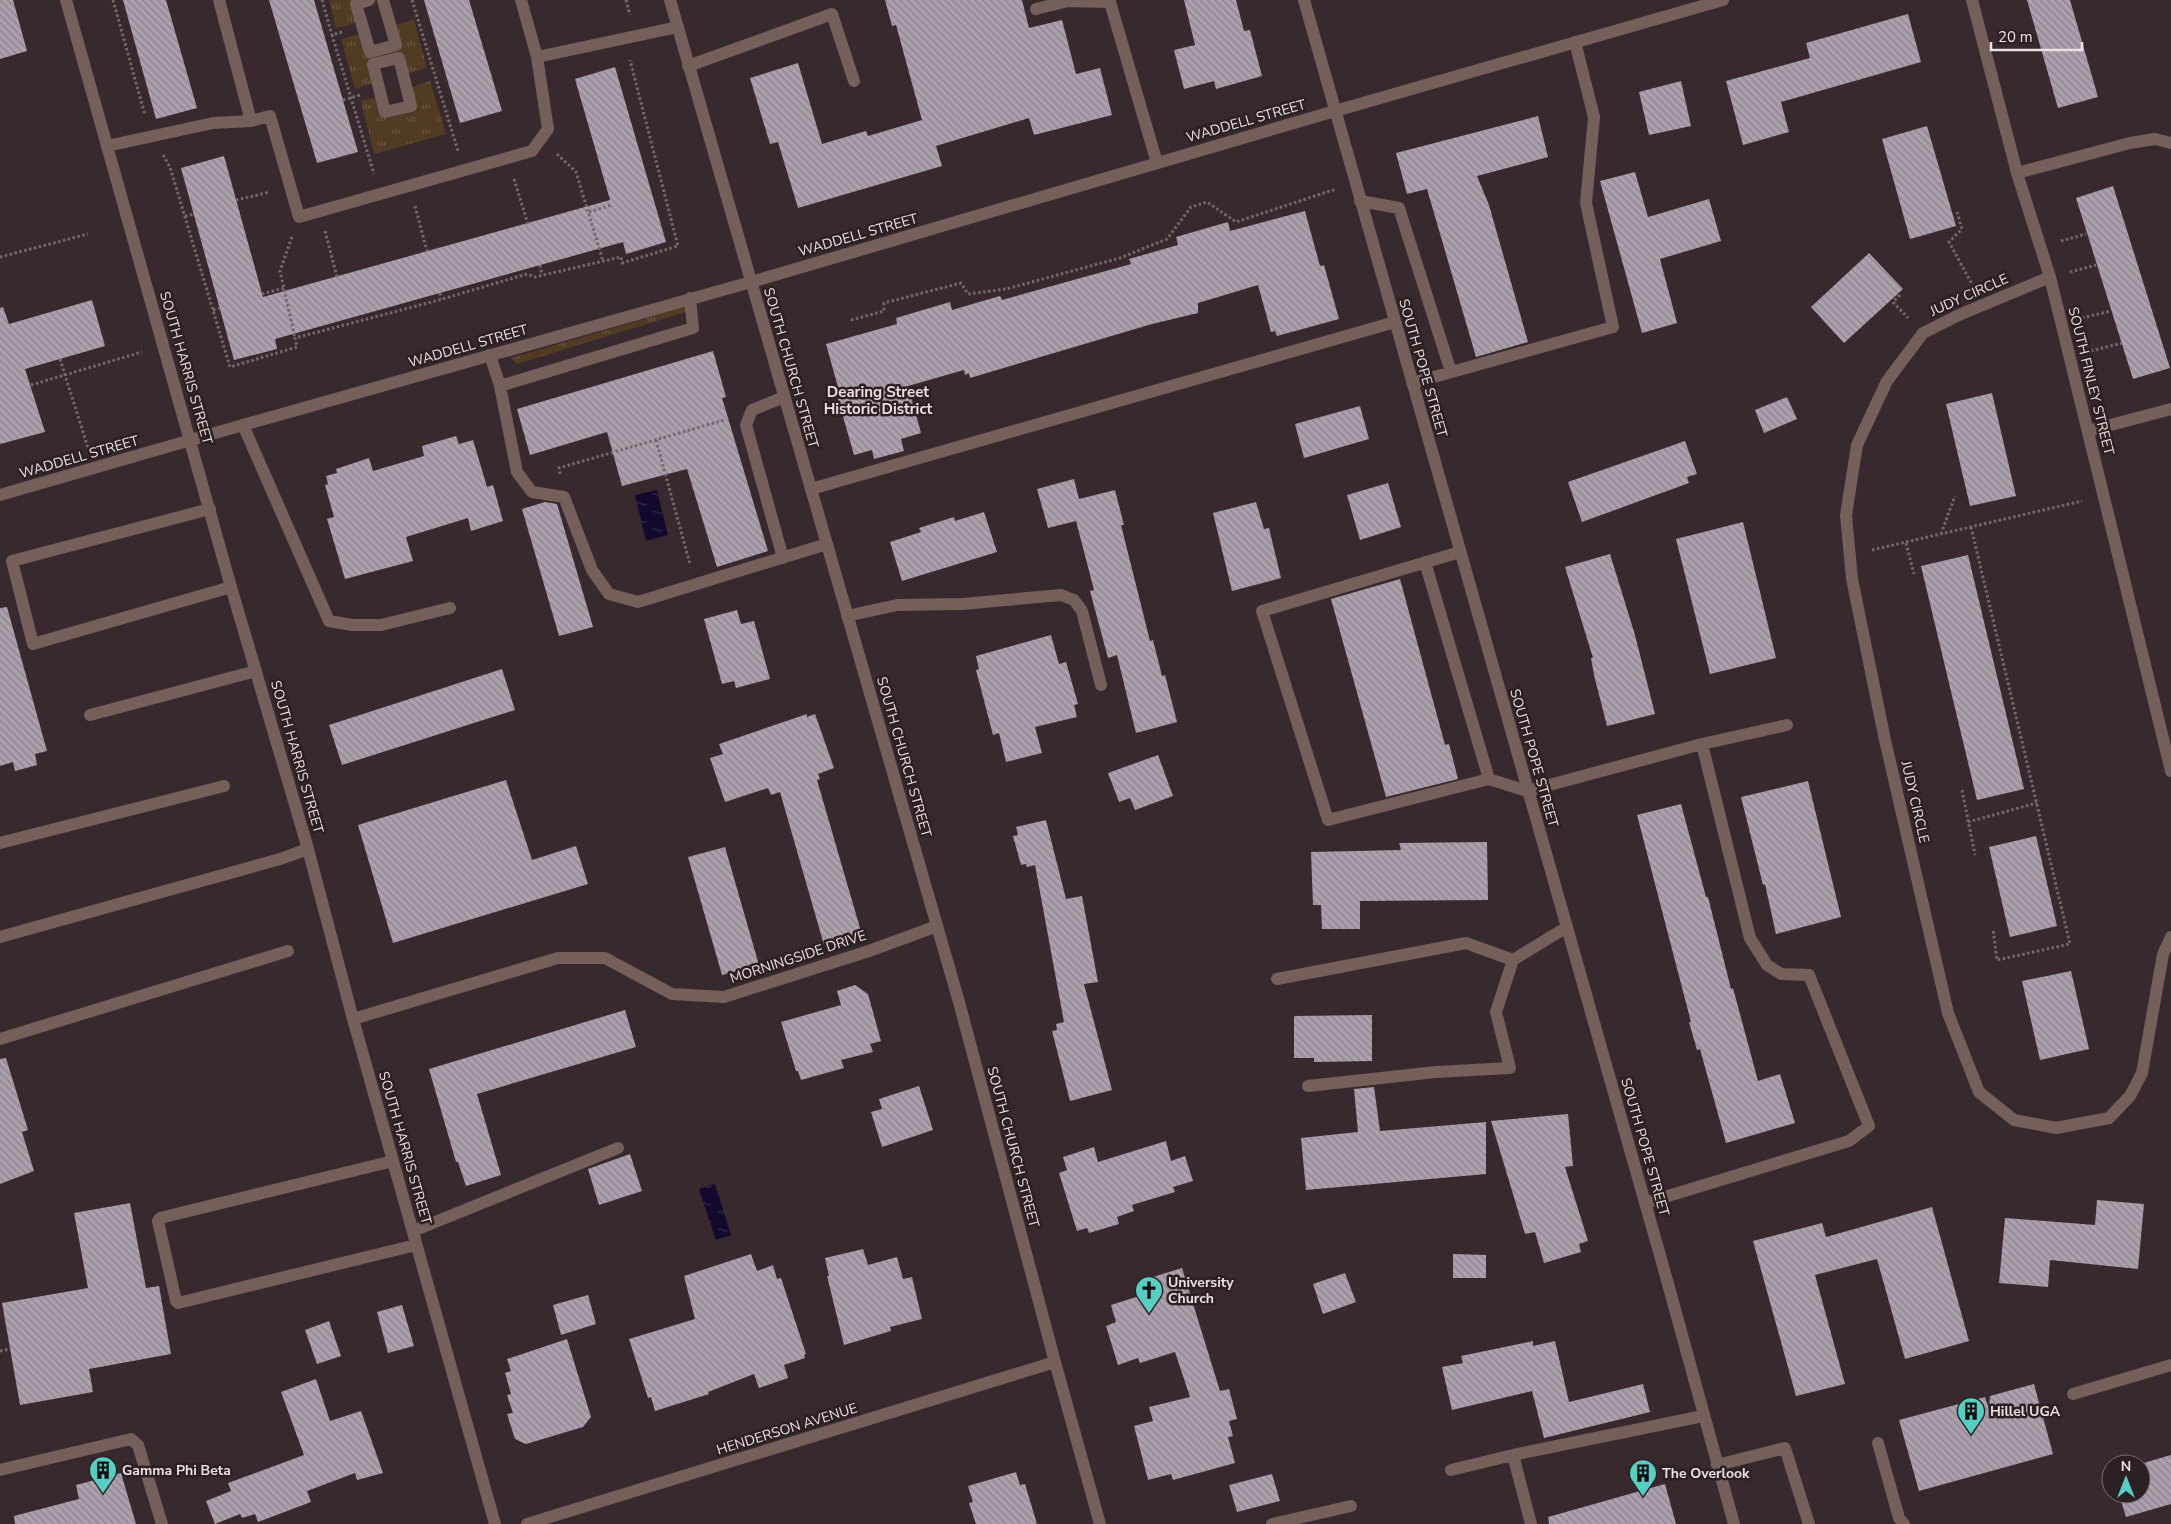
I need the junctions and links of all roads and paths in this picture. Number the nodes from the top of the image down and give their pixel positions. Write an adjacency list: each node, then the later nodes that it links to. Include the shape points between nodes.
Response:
1 (66, 0): 28 (street, SOUTH HARRIS STREET)
2 (113, 0): 25 (path)
3 (219, 0): 24 (street)
4 (322, 0): 17 (path)
5 (369, 0): 15 (street, via 356,4)
6 (384, 0): 15 (street, via 396,45 370,52)
7 (412, 0): 31 (path)
8 (521, 0): 20 (street)
9 (626, 0): 18 (path)
10 (670, 0): 16 (street, SOUTH CHURCH STREET)
11 (1304, 0): 23 (street, SOUTH POPE STREET)
12 (1723, 0): 19 (street, WADDELL STREET)
13 (1972, 0): 32 (street, SOUTH FINLEY STREET)
14 (1036, 9): 30 (street, via 1068,1 1110,2)
15 (362, 26): 17 (path)
16 (678, 28): 18 (street); 21 (street, SOUTH CHURCH STREET)
17 (332, 35): 35 (path)
18 (634, 37): 20 (street); 52 (path, via 629,62 678,246 622,263 621,256)
19 (1576, 42): 23 (street, WADDELL STREET); 80 (street, via 1594,117 1586,202 1613,327)
20 (537, 57): 26 (street, via 548,129)
21 (688, 66): 22 (street, via 832,14); 59 (street, SOUTH CHURCH STREET)
22 (854, 82)
23 (1335, 111): 30 (street, WADDELL STREET); 33 (street, SOUTH POPE STREET)
24 (251, 121): 25 (street, via 213,123); 45 (street, via 270,116)
25 (152, 136): 28 (street); 44 (path, via 170,167)
26 (541, 140): 29 (street, via 532,151); 41 (path, via 576,172)
27 (2171, 143): 32 (street, via 2155,139 2130,143)
28 (108, 146): 76 (street, SOUTH HARRIS STREET)
29 (508, 157): 31 (street); 46 (path)
30 (1157, 163): 59 (street, WADDELL STREET)
31 (464, 170): 34 (street)
32 (2017, 173): 58 (street, SOUTH FINLEY STREET)
33 (1355, 183): 38 (street, SOUTH POPE STREET); 71 (path, via 1236,222 1207,202 1191,207 1167,239 1120,258 996,290 968,294 961,283 884,303 884,311)
34 (409, 186): 35 (street); 50 (path)
35 (380, 194): 40 (street)
36 (245, 198): 37 (path)
37 (236, 200)
38 (1360, 201): 72 (street, SOUTH POPE STREET); 80 (street, via 1398,208)
39 (612, 205): 41 (path)
40 (319, 212): 45 (street); 57 (path)
41 (589, 212): 52 (path)
42 (1957, 212): 60 (path, via 1962,229 1949,242)
43 (194, 214): 44 (path)
44 (185, 216): 68 (path)
45 (299, 217): 61 (path, via 280,271)
46 (528, 224)
47 (88, 234): 51 (path)
48 (2086, 234): 49 (path)
49 (2061, 241)
50 (427, 252)
51 (0, 257)
52 (603, 261): 56 (path)
53 (540, 265): 56 (path)
54 (2096, 265): 55 (path)
55 (2069, 272)
56 (542, 275): 66 (path, via 527,274)
57 (337, 277)
58 (2050, 277): 89 (street, SOUTH FINLEY STREET); 131 (street, JUDY CIRCLE, via 1923,333 1887,381 1857,445 1846,515 1852,579 1885,740 1948,1013 1979,1092 2014,1120 2056,1128 2109,1118 2130,1096 2142,1073 2163,954)
59 (751, 282): 65 (street, WADDELL STREET); 85 (street, SOUTH CHURCH STREET)
60 (1973, 286)
61 (284, 288): 63 (path); 74 (path)
62 (440, 293): 66 (path)
63 (262, 294)
64 (1900, 295): 73 (path, via 1893,302)
65 (690, 298): 78 (street, WADDELL STREET); 84 (street, via 694,328)
66 (441, 299): 74 (path, via 348,321)
67 (220, 308): 68 (path)
68 (213, 310): 74 (path, via 230,367 298,347)
69 (2112, 311): 70 (path)
70 (2082, 319)
71 (851, 320)
72 (1395, 322): 82 (street, SOUTH POPE STREET); 93 (street)
73 (1914, 324)
74 (295, 338)
75 (2122, 343): 77 (path)
76 (164, 345): 81 (path); 90 (street, SOUTH HARRIS STREET)
77 (2090, 351)
78 (490, 355): 84 (street); 88 (street, WADDELL STREET)
79 (60, 359): 81 (path)
80 (1451, 372): 82 (street)
81 (65, 375): 83 (path); 92 (path)
82 (1412, 383): 103 (street, SOUTH POPE STREET)
83 (31, 385)
84 (500, 386): 96 (street, via 517,472 532,492)
85 (784, 397): 87 (street, via 752,410); 93 (street, SOUTH CHURCH STREET)
86 (2171, 409): 89 (street)
87 (749, 415): 91 (path); 105 (street, via 746,425)
88 (243, 424): 90 (street, WADDELL STREET); 110 (street, via 330,621 381,625)
89 (2088, 431): 117 (street, SOUTH FINLEY STREET)
90 (190, 440): 92 (street, WADDELL STREET); 98 (street, SOUTH HARRIS STREET)
91 (656, 440): 96 (path, via 558,468); 109 (path, via 690,565)
92 (94, 468): 94 (street, WADDELL STREET)
93 (811, 489): 102 (street, SOUTH CHURCH STREET)
94 (0, 495)
95 (1955, 496): 100 (path)
96 (564, 497): 109 (street, via 592,570 609,594 638,602)
97 (2083, 501): 99 (path)
98 (210, 509): 108 (street, SOUTH HARRIS STREET); 108 (street, via 12,561 33,644)
99 (1971, 527): 100 (path); 122 (path)
100 (1941, 534): 101 (path)
101 (1906, 542): 104 (path); 107 (path)
102 (827, 544): 105 (street); 111 (street, SOUTH CHURCH STREET)
103 (1460, 552): 106 (street); 121 (street, SOUTH POPE STREET)
104 (1865, 552)
105 (783, 558): 109 (street)
106 (1425, 562): 118 (street); 118 (street, via 1262,611 1328,820)
107 (1914, 574)
108 (231, 588): 112 (street, SOUTH HARRIS STREET)
109 (675, 589)
110 (450, 608)
111 (847, 616): 113 (street, via 896,605 962,604 1061,594 1074,600 1082,611); 127 (street, SOUTH CHURCH STREET)
112 (256, 671): 114 (street); 125 (street, SOUTH HARRIS STREET)
113 (1101, 685)
114 (90, 715)
115 (1787, 725): 116 (street)
116 (1702, 744): 121 (street); 140 (street, via 1750,938 1767,965 1781,974 1809,975 1869,1126 1849,1141)
117 (2171, 771)
118 (1489, 779): 121 (street)
119 (224, 786): 124 (street)
120 (1962, 790): 123 (path)
121 (1527, 791): 128 (street, SOUTH POPE STREET)
122 (2037, 803): 123 (path); 129 (path, via 2070,944 1997,960)
123 (1968, 822): 126 (path)
124 (0, 843)
125 (308, 849): 130 (street); 135 (street, SOUTH HARRIS STREET)
126 (1975, 855)
127 (937, 926): 135 (street, MORNINGSIDE DRIVE, via 724,997 672,994 605,958 558,958); 145 (street, SOUTH CHURCH STREET)
128 (1567, 927): 133 (street); 140 (street, SOUTH POPE STREET)
129 (1992, 929)
130 (0, 937)
131 (2171, 937)
132 (288, 951): 136 (street)
133 (1513, 960): 134 (street, via 1466,943); 137 (street, via 1496,1012 1510,1068 1436,1072)
134 (1277, 979)
135 (353, 1019): 139 (street, SOUTH HARRIS STREET)
136 (0, 1039)
137 (1308, 1086)
138 (618, 1148): 141 (street)
139 (393, 1160): 141 (street, SOUTH HARRIS STREET); 142 (street, via 160,1218 158,1221 176,1301)
140 (1645, 1203): 148 (street, SOUTH POPE STREET)
141 (413, 1231): 142 (street, SOUTH HARRIS STREET)
142 (416, 1245): 156 (street, SOUTH HARRIS STREET)
143 (10, 1349): 144 (path)
144 (0, 1351)
145 (1055, 1362): 157 (street, HENDERSON AVENUE); 158 (street, SOUTH CHURCH STREET)
146 (2171, 1364): 147 (street)
147 (2073, 1394)
148 (1703, 1416): 150 (street); 151 (street, SOUTH POPE STREET)
149 (1878, 1442): 163 (street, via 1899,1518)
150 (1513, 1455): 153 (street); 160 (street)
151 (1717, 1465): 161 (street, SOUTH POPE STREET); 162 (street, via 1785,1448)
152 (0, 1470): 155 (street, via 131,1440 138,1444)
153 (1451, 1470)
154 (1351, 1506): 159 (street)
155 (162, 1524)
156 (495, 1524)
157 (527, 1524)
158 (1100, 1524)
159 (1272, 1524)
160 (1531, 1524)
161 (1734, 1524)
162 (1810, 1524)
163 (1904, 1524)

